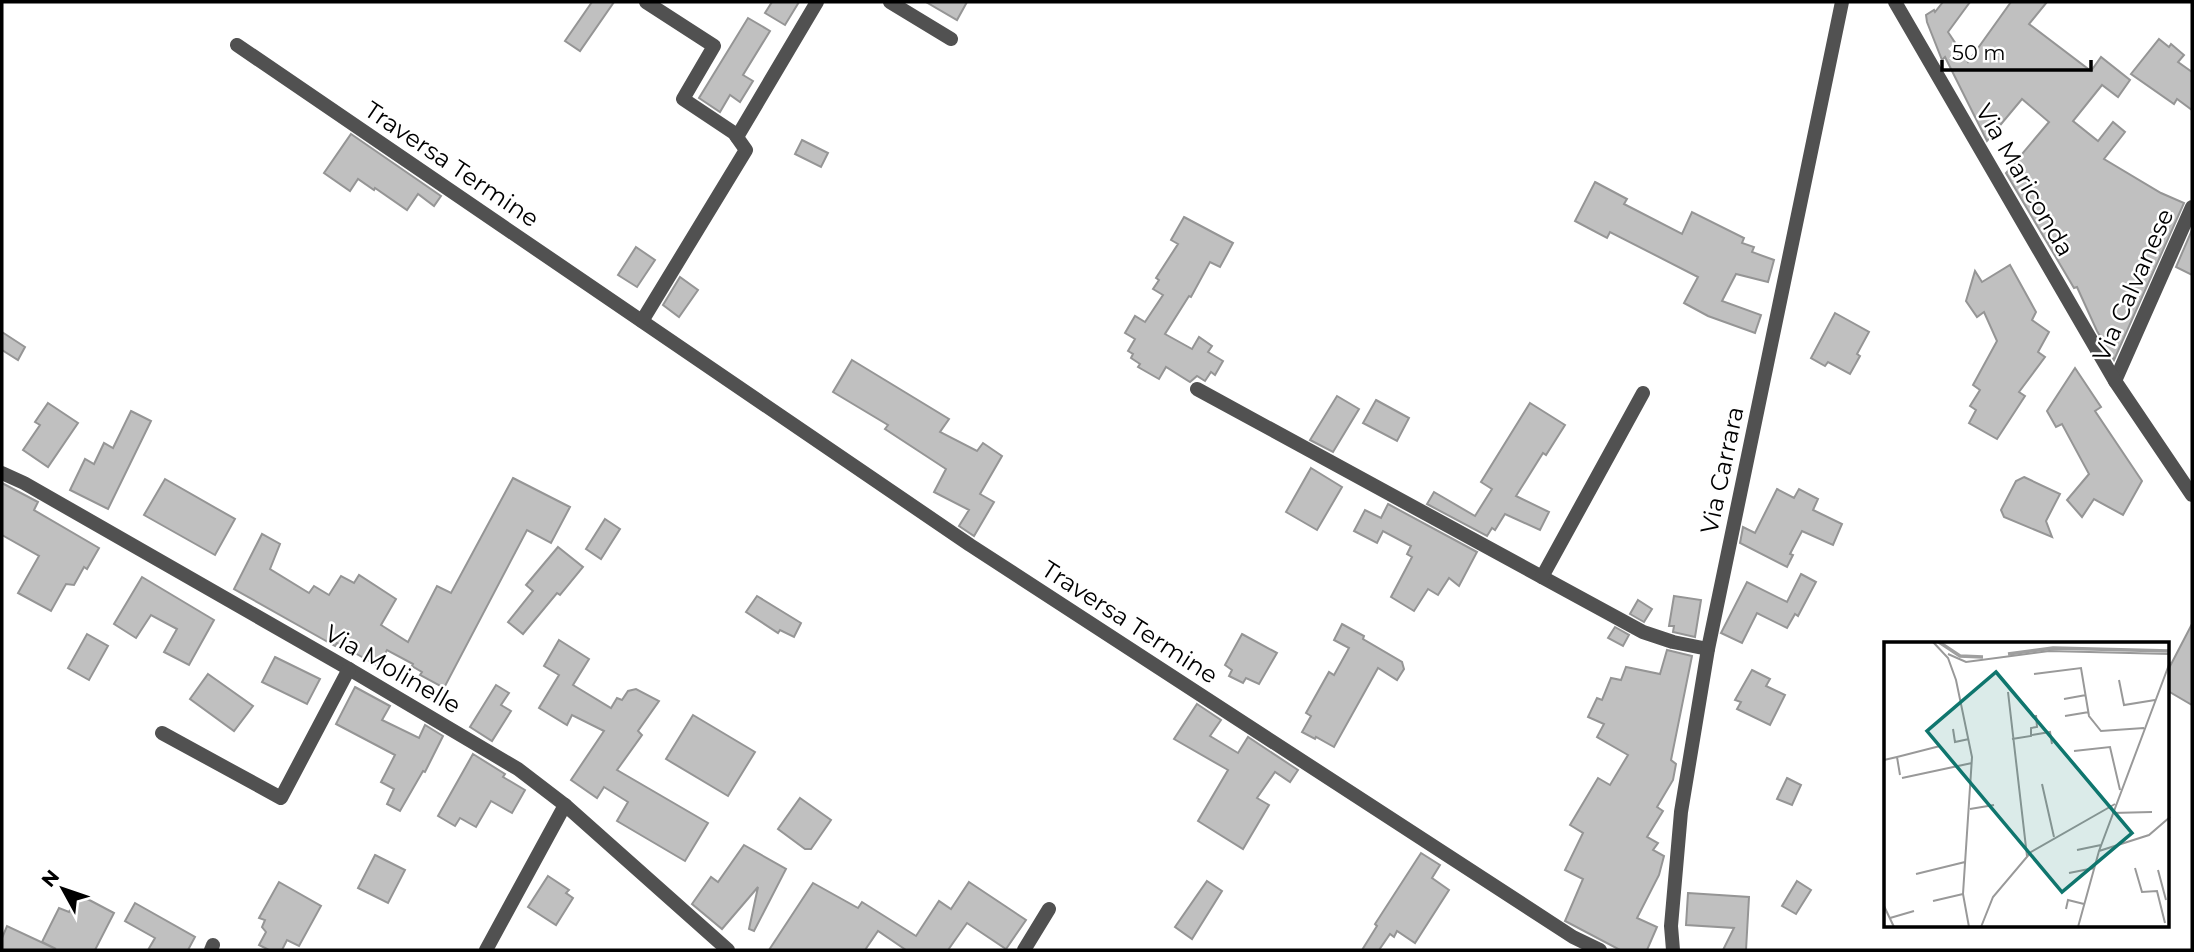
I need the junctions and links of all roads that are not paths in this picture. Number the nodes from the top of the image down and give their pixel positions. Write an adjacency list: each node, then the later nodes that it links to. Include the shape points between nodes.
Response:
1 (646, 2): 8 (street, via 714,46 683,99)
2 (817, 2): 8 (street)
3 (890, 2): 6 (street)
4 (1842, 2): 17 (street, Via Carrara)
5 (1895, 2): 11 (street, Via Mariconda)
6 (951, 39)
7 (237, 45): 10 (street, Traversa Termine)
8 (737, 138): 10 (street, via 746,150)
9 (2192, 207): 11 (street, Via Calvanese)
10 (642, 321): 25 (street, Traversa Termine, via 970,545)
11 (2115, 382): 15 (street, Via Mariconda)
12 (1197, 389): 16 (street)
13 (1643, 393): 16 (street)
14 (2, 473): 18 (street, Via Molinelle)
15 (2192, 495)
16 (1542, 577): 17 (street, via 1643,632)
17 (1708, 649): 26 (street, Via Carrara, via 1681,812)
18 (349, 669): 19 (street, via 281,798); 20 (street, Via Molinelle, via 518,769)
19 (162, 733)
20 (565, 805): 22 (street); 23 (street, Via Molinelle)
21 (1049, 909): 24 (street)
22 (485, 950)
23 (728, 950)
24 (1024, 950)
25 (1600, 950)
26 (1673, 950)

